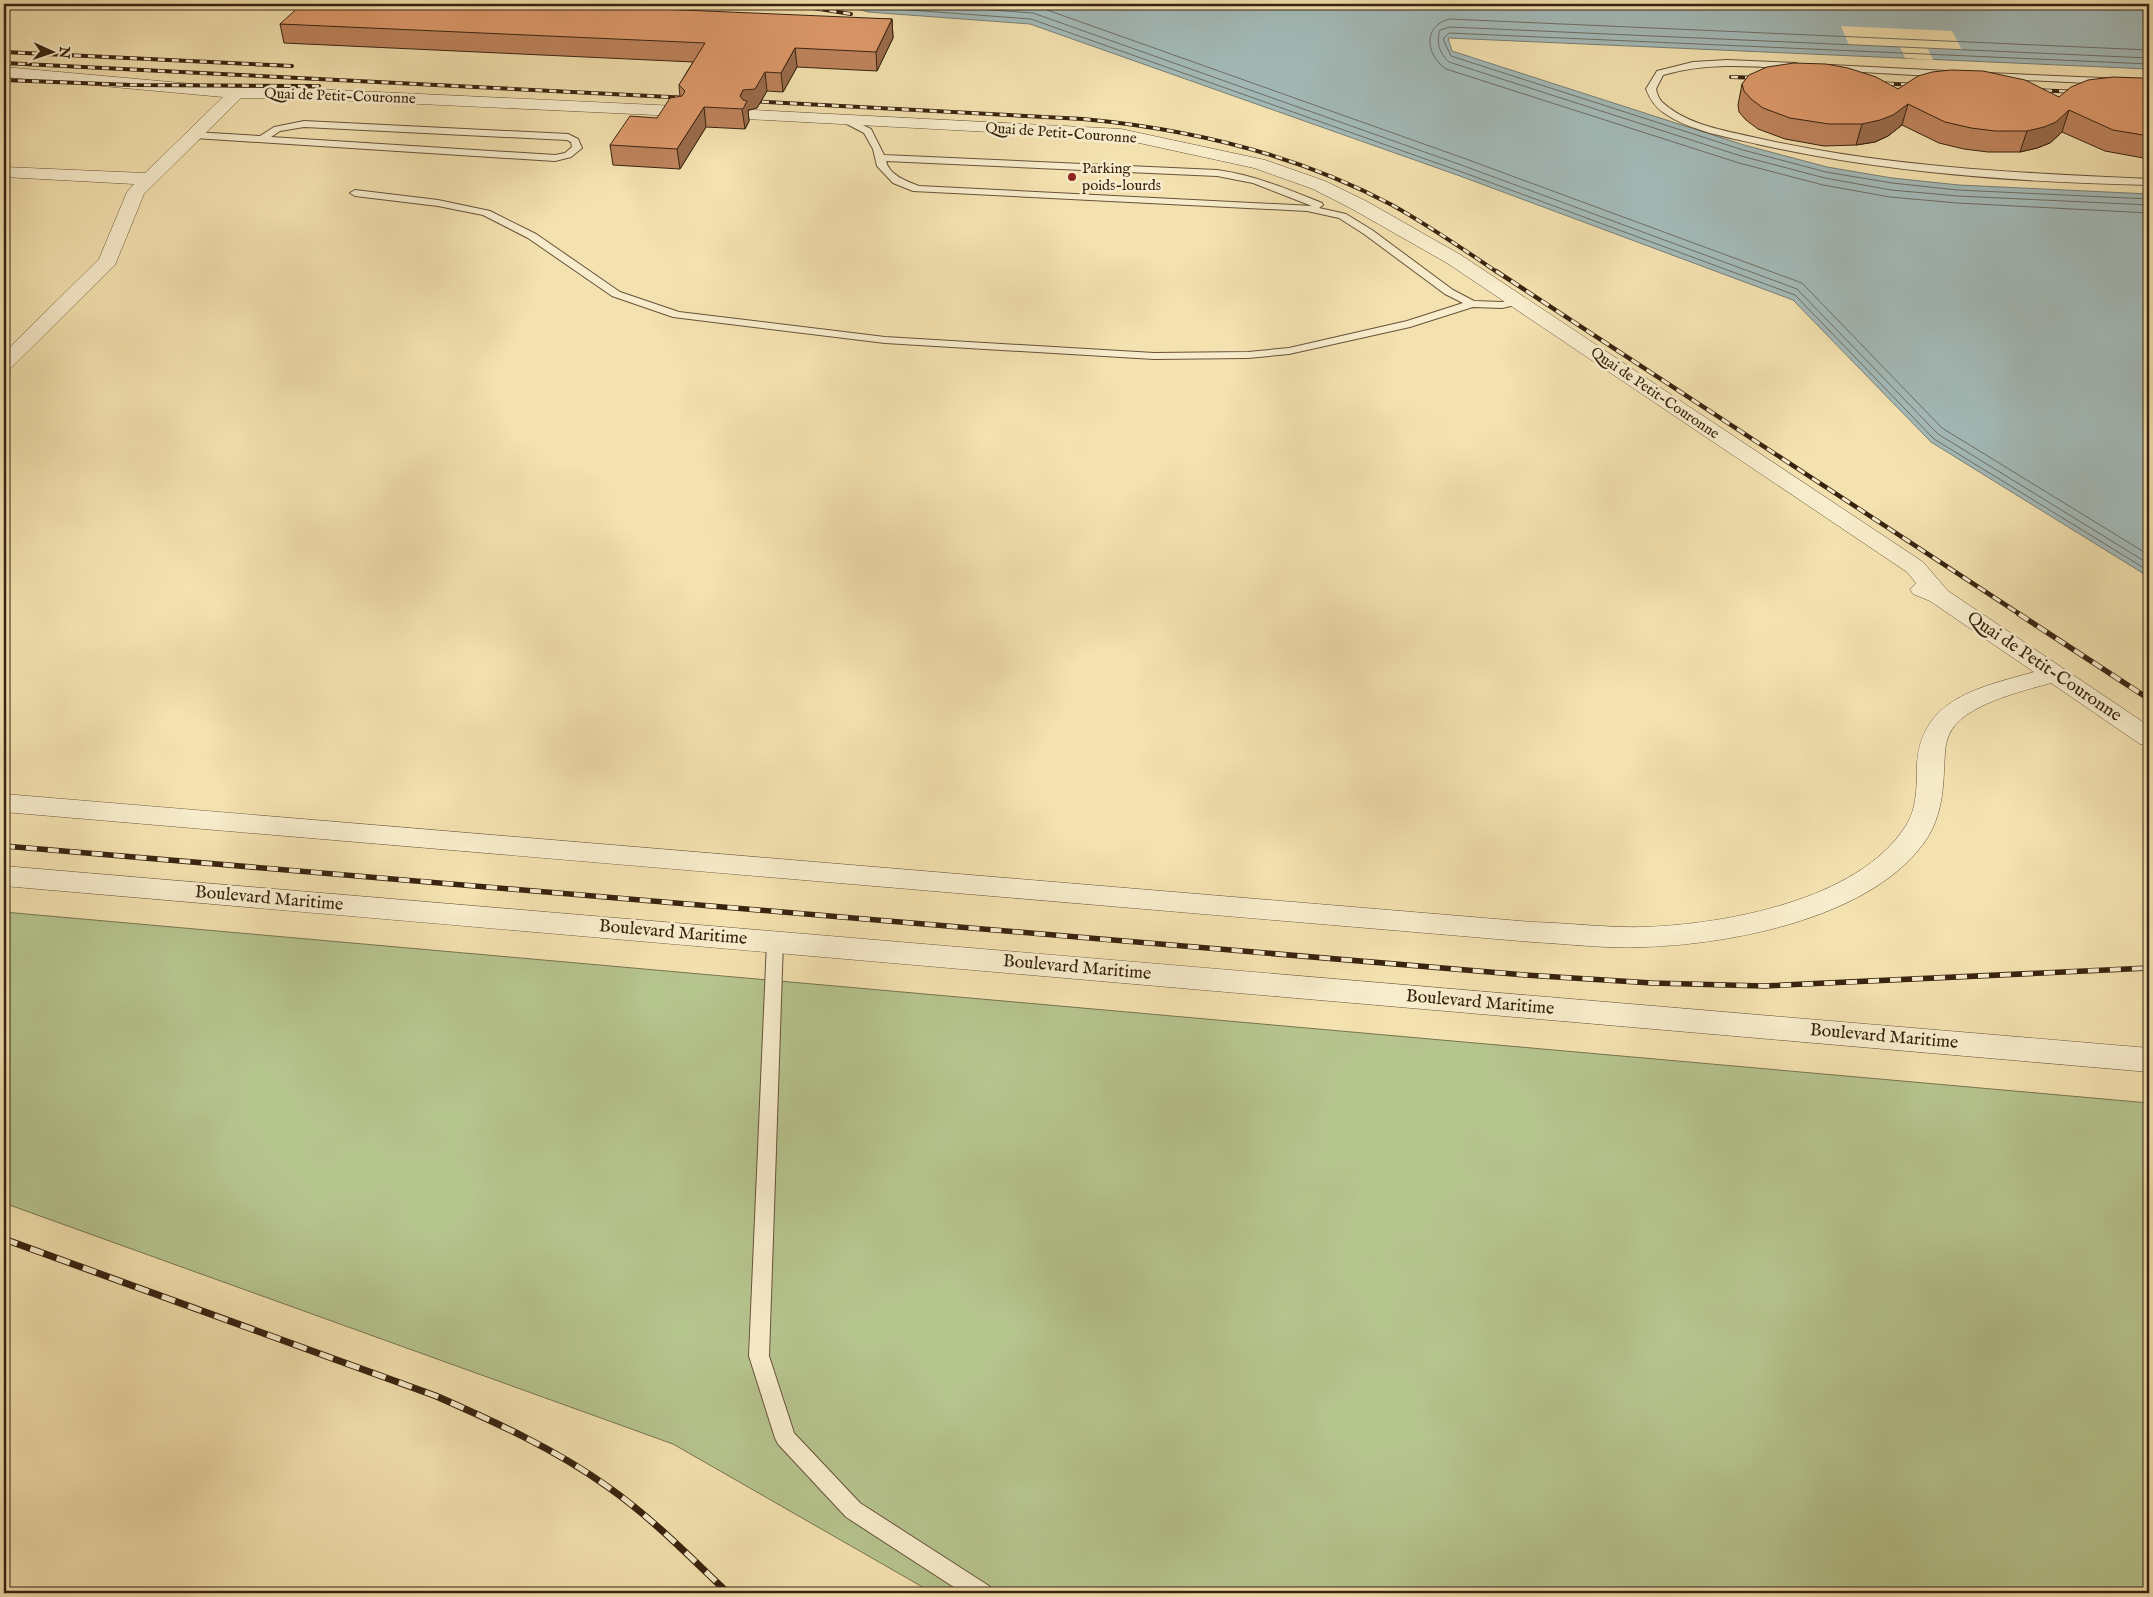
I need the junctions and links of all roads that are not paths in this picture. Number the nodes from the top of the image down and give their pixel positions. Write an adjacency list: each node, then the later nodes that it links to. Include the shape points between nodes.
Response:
1 (4, 72): 5 (street, Quai de Petit-Couronne)
2 (1955, 74): 14 (lane, via 1697,64 1660,73 1651,89 1658,104 1667,111 1697,124 1812,154 1951,172)
3 (1975, 75): 4 (lane)
4 (2149, 83)
5 (237, 93): 6 (street, Quai de Petit-Couronne); 9 (street)
6 (677, 111)
7 (753, 115): 8 (street, Quai de Petit-Couronne)
8 (846, 120): 11 (lane, via 868,131); 16 (street, Quai de Petit-Couronne, via 1121,134 1259,164 1319,185)
9 (194, 135): 10 (lane); 13 (street)
10 (262, 140): 10 (lane, via 555,158 568,155 577,148 577,143 568,137 304,124 277,128)
11 (880, 158): 16 (lane, via 1217,173 1266,183); 16 (lane, via 882,166 896,181 917,189)
12 (4, 172): 13 (street)
13 (149, 179): 19 (street, via 136,192 108,261)
14 (2149, 182)
15 (355, 193): 18 (lane, via 438,203 486,213 532,236 616,294 676,315 885,340 1154,356 1248,355 1288,351 1410,324)
16 (1351, 211): 17 (street, Quai de Petit-Couronne); 18 (lane, via 1368,232 1449,292)
17 (1509, 303): 18 (lane); 20 (street, Quai de Petit-Couronne, via 1910,584 1939,596)
18 (1472, 304)
19 (4, 364)
20 (2055, 674): 21 (street, Quai de Petit-Couronne); 22 (street, via 1982,697 1958,709 1939,728 1931,755 1930,795 1917,832 1895,859 1855,887 1789,914 1720,930 1644,937 1532,932)
21 (2149, 738)
22 (4, 803)
23 (4, 876): 24 (street, Boulevard Maritime)
24 (775, 942): 25 (street, Boulevard Maritime); 26 (lane, via 759,1356 785,1438 853,1510)
25 (2149, 1060)
26 (981, 1593)

